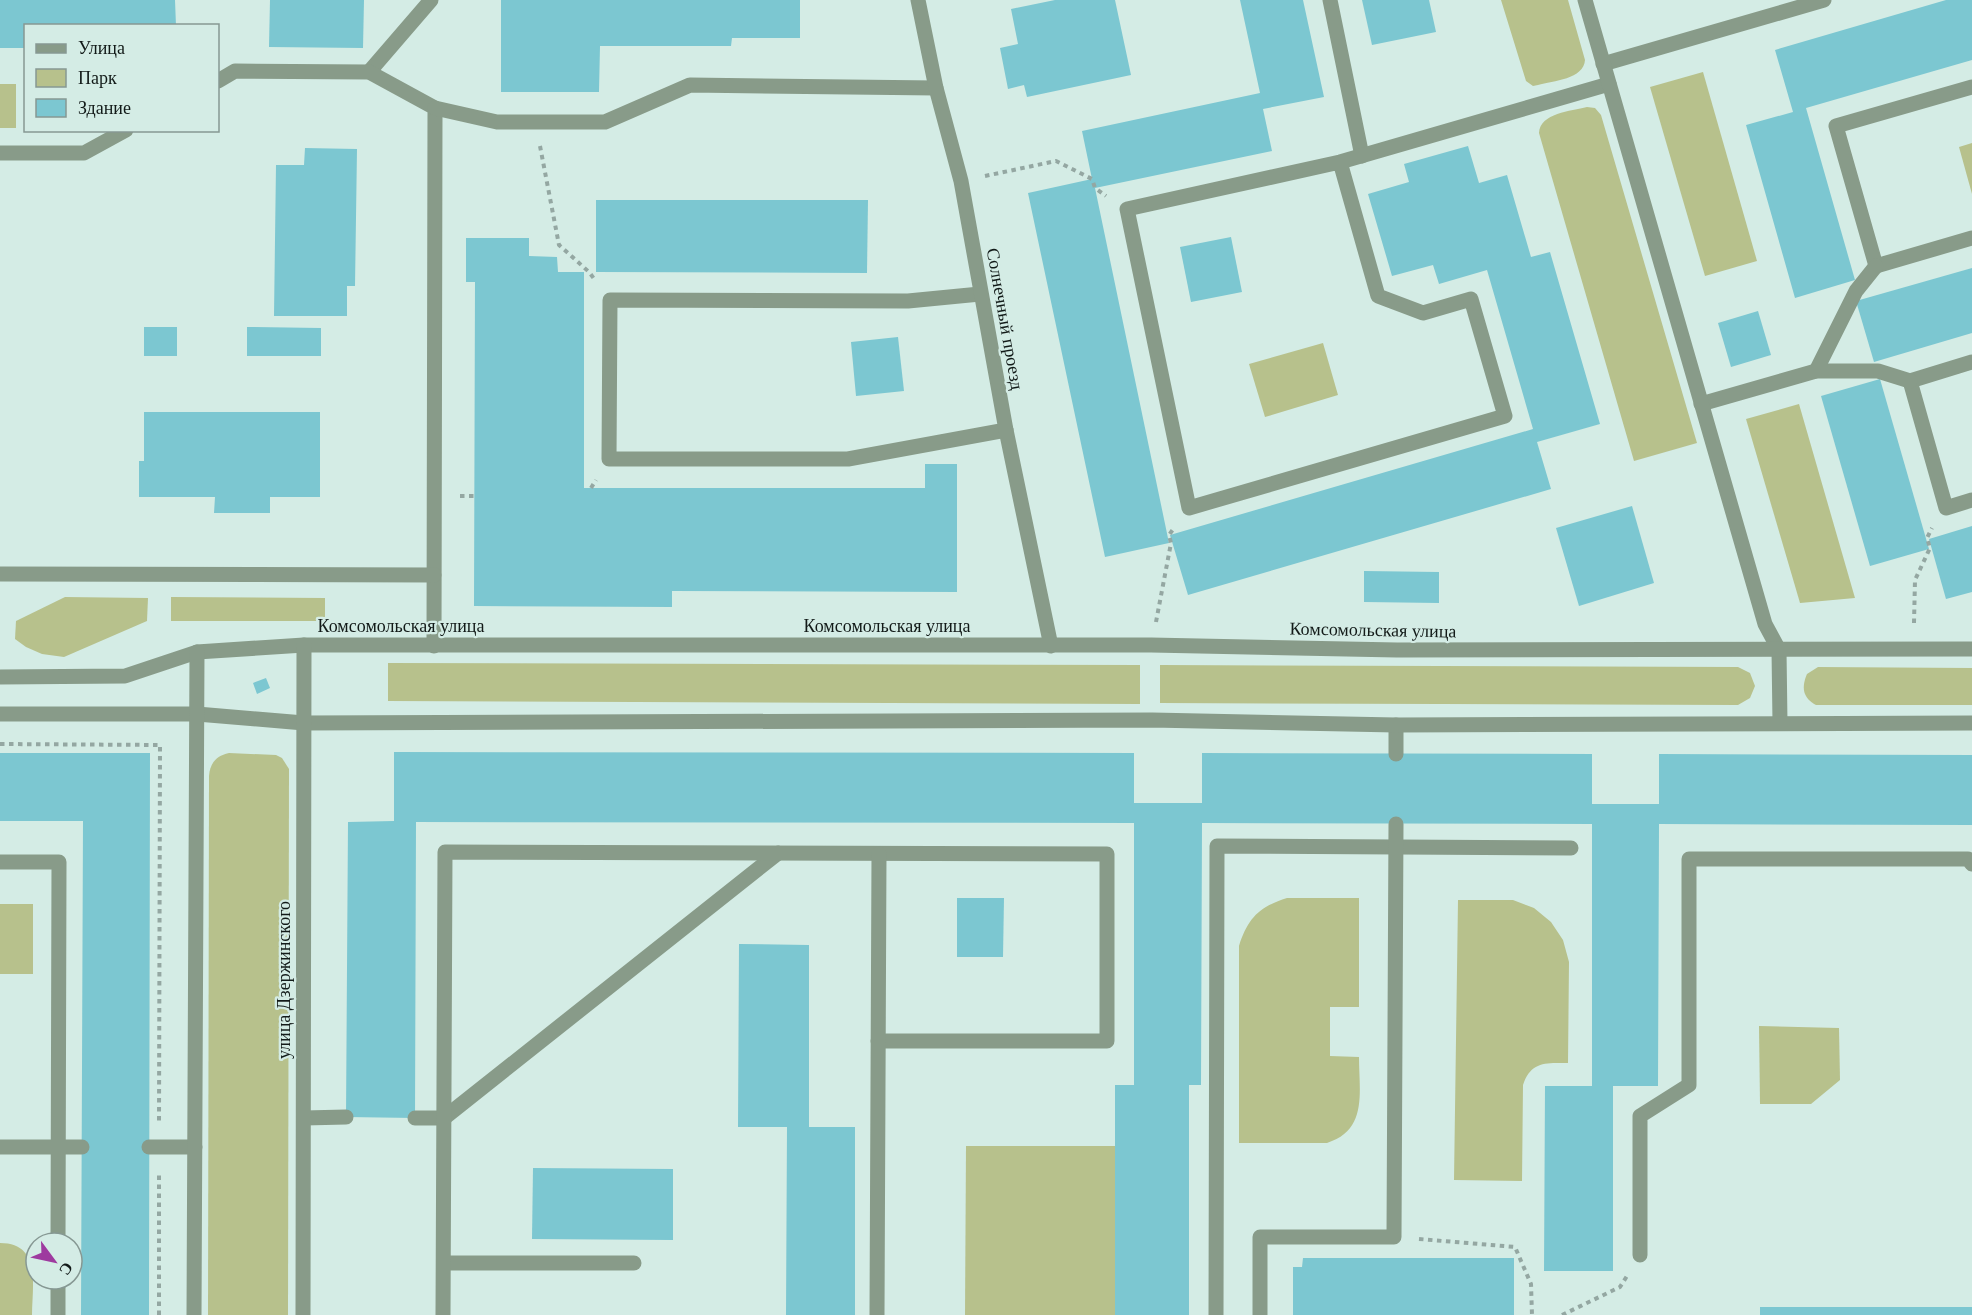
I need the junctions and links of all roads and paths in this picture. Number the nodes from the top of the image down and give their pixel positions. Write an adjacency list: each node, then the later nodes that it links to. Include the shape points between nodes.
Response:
1 (431, 0): 8 (street)
2 (918, 0): 12 (street, Солнечный проезд)
3 (1330, 0): 17 (street)
4 (1585, 0): 7 (street)
5 (1824, 0): 6 (street)
6 (1805, 3): 7 (street)
7 (1603, 64): 10 (street)
8 (369, 72): 9 (street, via 235,71); 13 (street)
9 (219, 80)
10 (1609, 84): 17 (street); 28 (street)
11 (1972, 87): 22 (street, via 1836,126)
12 (936, 88): 14 (street, via 690,85 605,122); 19 (street, Солнечный проезд)
13 (435, 108): 14 (street, via 497,123); 34 (street)
14 (536, 123): 24 (path, via 559,245 589,272)
15 (122, 132): 16 (street, via 84,153)
16 (0, 153)
17 (1362, 156): 18 (street)
18 (1340, 162): 20 (street); 20 (street, via 1378,296 1423,313 1471,299 1505,416 1189,508)
19 (961, 181): 20 (path, via 1056,161 1092,179 1095,188); 23 (street, Солнечный проезд)
20 (1127, 209)
21 (1972, 238): 22 (street)
22 (1876, 266): 26 (street, via 1856,291)
23 (980, 294): 24 (street, via 908,301); 29 (street, Солнечный проезд)
24 (610, 300): 29 (street, via 609,459 848,459)
25 (1972, 362): 27 (street)
26 (1816, 371): 27 (street, via 1878,371); 28 (street)
27 (1910, 381): 30 (street, via 1946,508)
28 (1701, 404): 41 (street, via 1765,624)
29 (1005, 430): 39 (street, Солнечный проезд)
30 (1972, 500)
31 (1169, 535): 37 (path, via 1171,543)
32 (1927, 538): 35 (path, via 1930,548 1915,580)
33 (0, 574): 34 (street)
34 (434, 574): 38 (street)
35 (1914, 626)
36 (304, 645): 38 (street, Комсомольская улица); 42 (street, Комсомольская улица); 46 (street, улица Дзержинского)
37 (1151, 645): 39 (street, Комсомольская улица); 41 (street, Комсомольская улица, via 1397,650)
38 (434, 646): 39 (street, Комсомольская улица)
39 (1051, 646)
40 (1972, 649): 41 (street, Комсомольская улица)
41 (1779, 650): 47 (street)
42 (197, 652): 43 (street, Комсомольская улица, via 124,676); 45 (street)
43 (1, 676)
44 (0, 714): 45 (street)
45 (197, 714): 46 (street); 68 (street)
46 (304, 723): 49 (street, via 1152,720); 61 (street, улица Дзержинского)
47 (1780, 723): 48 (street); 49 (street)
48 (1972, 723)
49 (1396, 725): 51 (street)
50 (0, 744): 67 (path, via 160,745)
51 (1396, 753)
52 (1396, 824): 53 (street)
53 (1396, 847): 54 (street); 70 (street); 81 (street, via 1217,846)
54 (1571, 848)
55 (778, 853): 56 (street); 63 (street); 63 (street, via 445,852)
56 (879, 854): 59 (street); 59 (street, via 1107,854 1107,1041)
57 (0, 862): 65 (street, via 59,862)
58 (1972, 864): 71 (street, via 1968,859 1689,859 1689,1085 1640,1116)
59 (878, 1047): 80 (street)
60 (346, 1117): 61 (street)
61 (304, 1118): 78 (street, улица Дзержинского)
62 (415, 1118): 63 (street)
63 (444, 1118): 72 (street)
64 (0, 1147): 65 (street)
65 (58, 1147): 66 (street); 69 (street)
66 (82, 1147)
67 (154, 1147): 68 (street); 76 (path)
68 (195, 1147): 77 (street)
69 (58, 1231)
70 (1394, 1237): 82 (street, via 1260,1237); 83 (path, via 1515,1247 1531,1284)
71 (1640, 1255): 84 (path, via 1620,1287)
72 (444, 1263): 73 (street); 79 (street)
73 (634, 1263)
74 (58, 1291): 75 (street)
75 (58, 1315)
76 (159, 1315)
77 (194, 1315)
78 (303, 1315)
79 (443, 1315)
80 (877, 1315)
81 (1216, 1315)
82 (1260, 1315)
83 (1532, 1315)
84 (1562, 1315)

